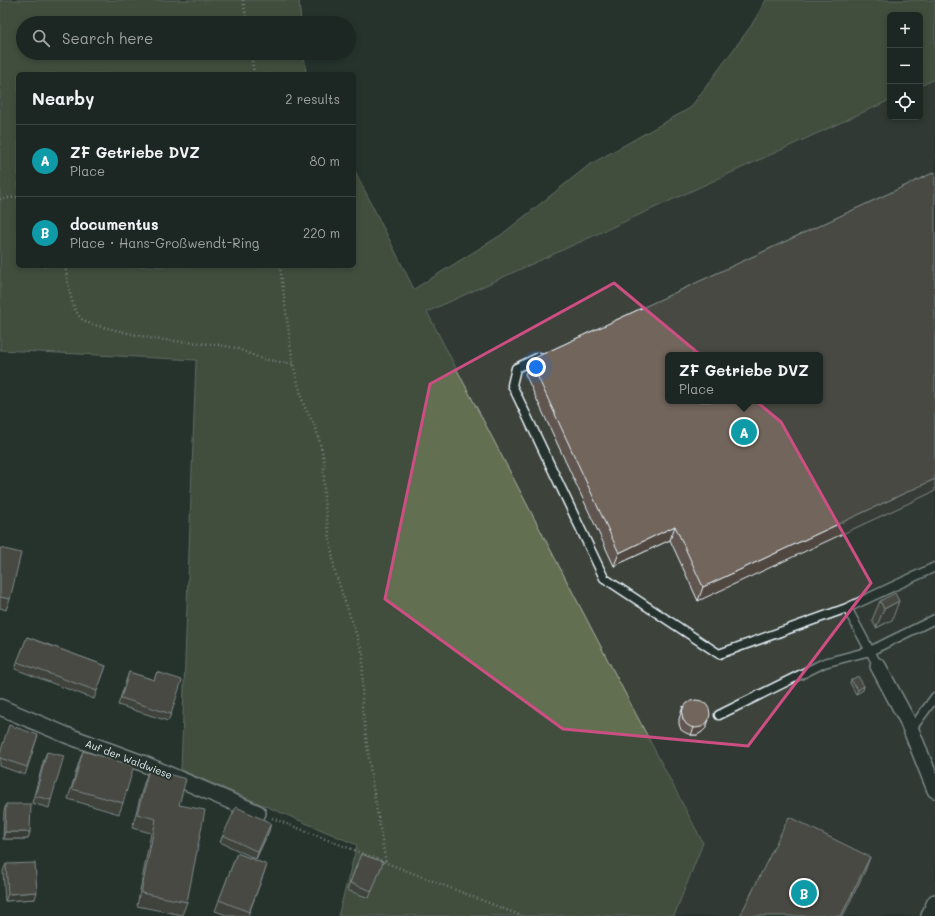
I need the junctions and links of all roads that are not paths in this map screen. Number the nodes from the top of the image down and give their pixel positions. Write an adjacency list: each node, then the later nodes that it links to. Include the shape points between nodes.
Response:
1 (545, 354): 3 (lane, via 516,368 512,385 604,578 719,654)
2 (935, 567): 3 (lane)
3 (847, 608): 5 (lane)
4 (935, 619): 5 (lane)
5 (870, 651): 6 (lane); 9 (lane, via 824,663)
6 (878, 666): 10 (street)
7 (935, 697): 10 (lane)
8 (0, 707): 12 (street, Auf der Waldwiese, via 155,768)
9 (719, 715)
10 (911, 730): 11 (street)
11 (935, 790)
12 (258, 813)
13 (935, 902): 14 (street)
14 (929, 916)

